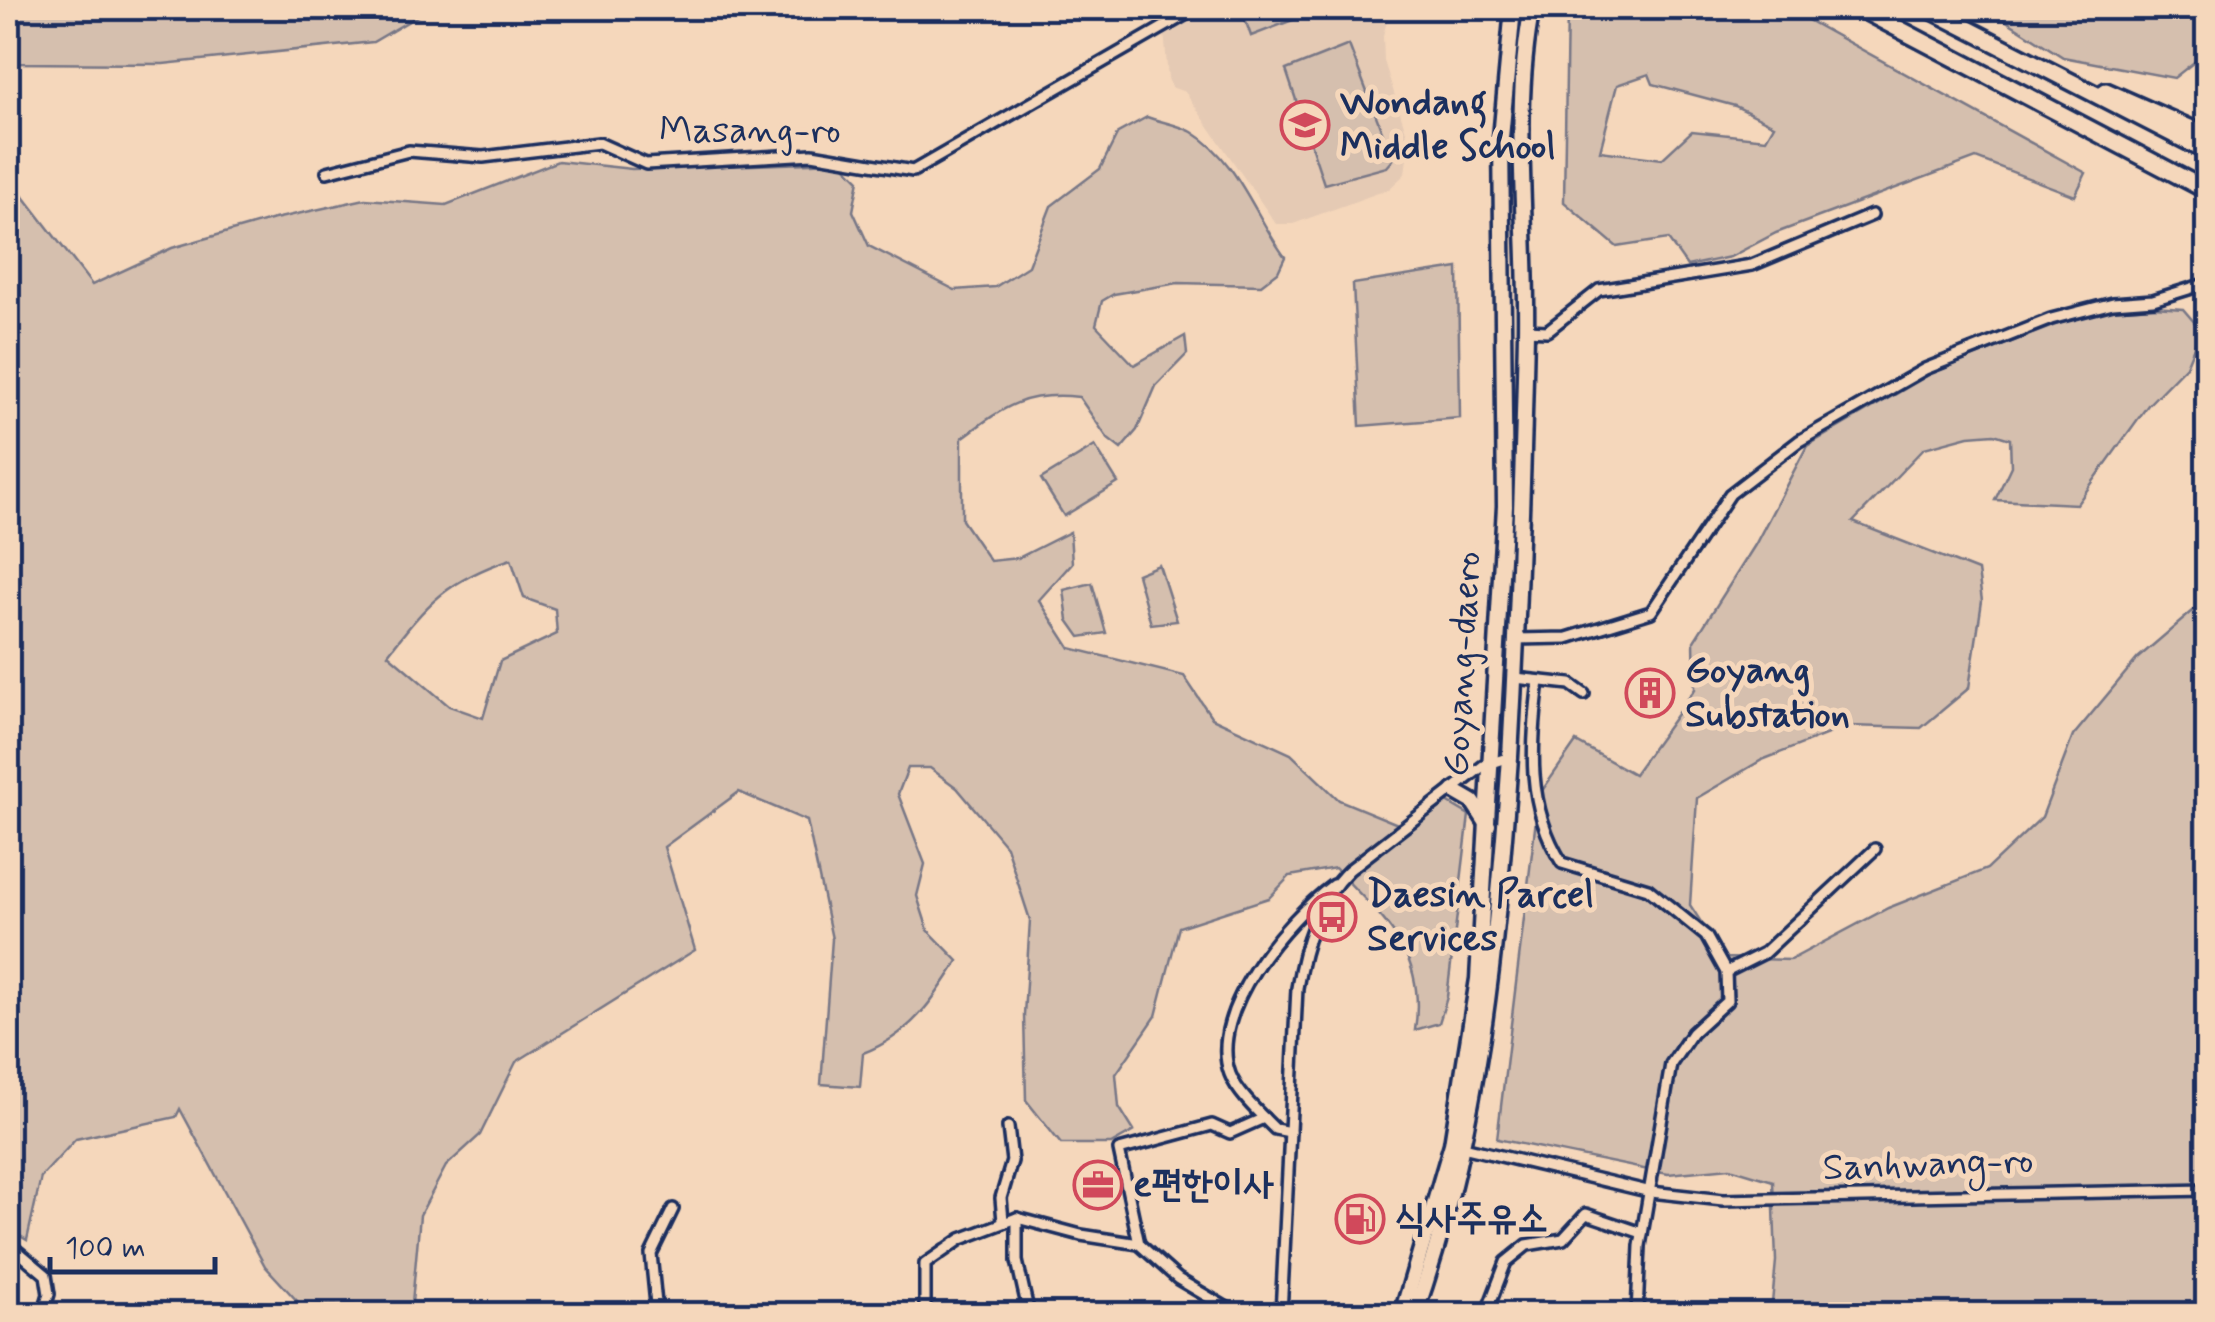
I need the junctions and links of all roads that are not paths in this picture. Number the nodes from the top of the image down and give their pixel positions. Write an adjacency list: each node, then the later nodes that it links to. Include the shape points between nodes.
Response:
1 (1197, 8): 9 (street, Masang-ro, via 913,170 812,154 646,164 600,143 484,157 409,150)
2 (1513, 8): 19 (main road, Goyang-daero, via 1501,138 1505,506)
3 (1532, 8): 13 (main road, Goyang-daero, via 1522,140)
4 (1859, 8): 10 (highway)
5 (1927, 8): 6 (highway)
6 (2049, 71): 7 (highway); 8 (highway)
7 (2208, 136)
8 (2208, 152)
9 (327, 172)
10 (2208, 191)
11 (1872, 214): 13 (street, via 1752,265 1598,290 1547,331)
12 (2208, 283): 14 (street, Goyang-daero, via 2051,319 1925,369 1799,441 1730,494 1651,612 1567,638)
13 (1526, 330): 14 (main road, Goyang-daero)
14 (1516, 639): 15 (main road, Goyang-daero)
15 (1514, 678): 16 (street, Goyang-daero); 18 (main road, Goyang-daero)
16 (1540, 680): 17 (street, Goyang-daero, via 1570,684); 24 (street, Goyang-daero, via 1534,794 1562,863 1648,889 1706,936)
17 (1584, 694)
18 (1510, 757): 19 (street); 28 (main road, Goyang-daero, via 1487,1027)
19 (1489, 764): 20 (street); 21 (main road, Goyang-daero)
20 (1454, 791): 21 (main road, via 1473,802); 23 (street)
21 (1488, 825): 43 (main road, Goyang-daero, via 1466,1066 1452,1144)
22 (1875, 850): 24 (street, via 1764,953)
23 (1335, 884): 25 (street, via 1299,912 1235,1004 1230,1074); 27 (street, via 1304,944)
24 (1726, 972): 30 (street, via 1727,1001 1671,1064)
25 (1264, 1118): 27 (street); 36 (street, via 1230,1133 1212,1125 1119,1150)
26 (1008, 1127): 33 (street, via 1012,1161 1001,1198)
27 (1290, 1132): 42 (street)
28 (1463, 1146): 30 (street, Sanhwang-ro); 44 (main road, Goyang-daero)
29 (2208, 1190): 30 (street, Sanhwang-ro, via 1723,1200)
30 (1651, 1192): 34 (street)
31 (674, 1209): 38 (street, via 651,1254)
32 (1017, 1218): 33 (street); 36 (street); 40 (street, via 1017,1261)
33 (1003, 1221): 39 (street, via 925,1264)
34 (1642, 1233): 45 (street, via 1586,1214 1562,1239 1527,1246 1506,1262); 46 (street)
35 (8, 1243): 37 (street, via 46,1275)
36 (1139, 1244): 41 (street, via 1178,1279)
37 (43, 1314)
38 (657, 1314)
39 (925, 1314)
40 (1029, 1314)
41 (1237, 1314)
42 (1281, 1314)
43 (1402, 1314)
44 (1415, 1314)
45 (1486, 1314)
46 (1637, 1314)

